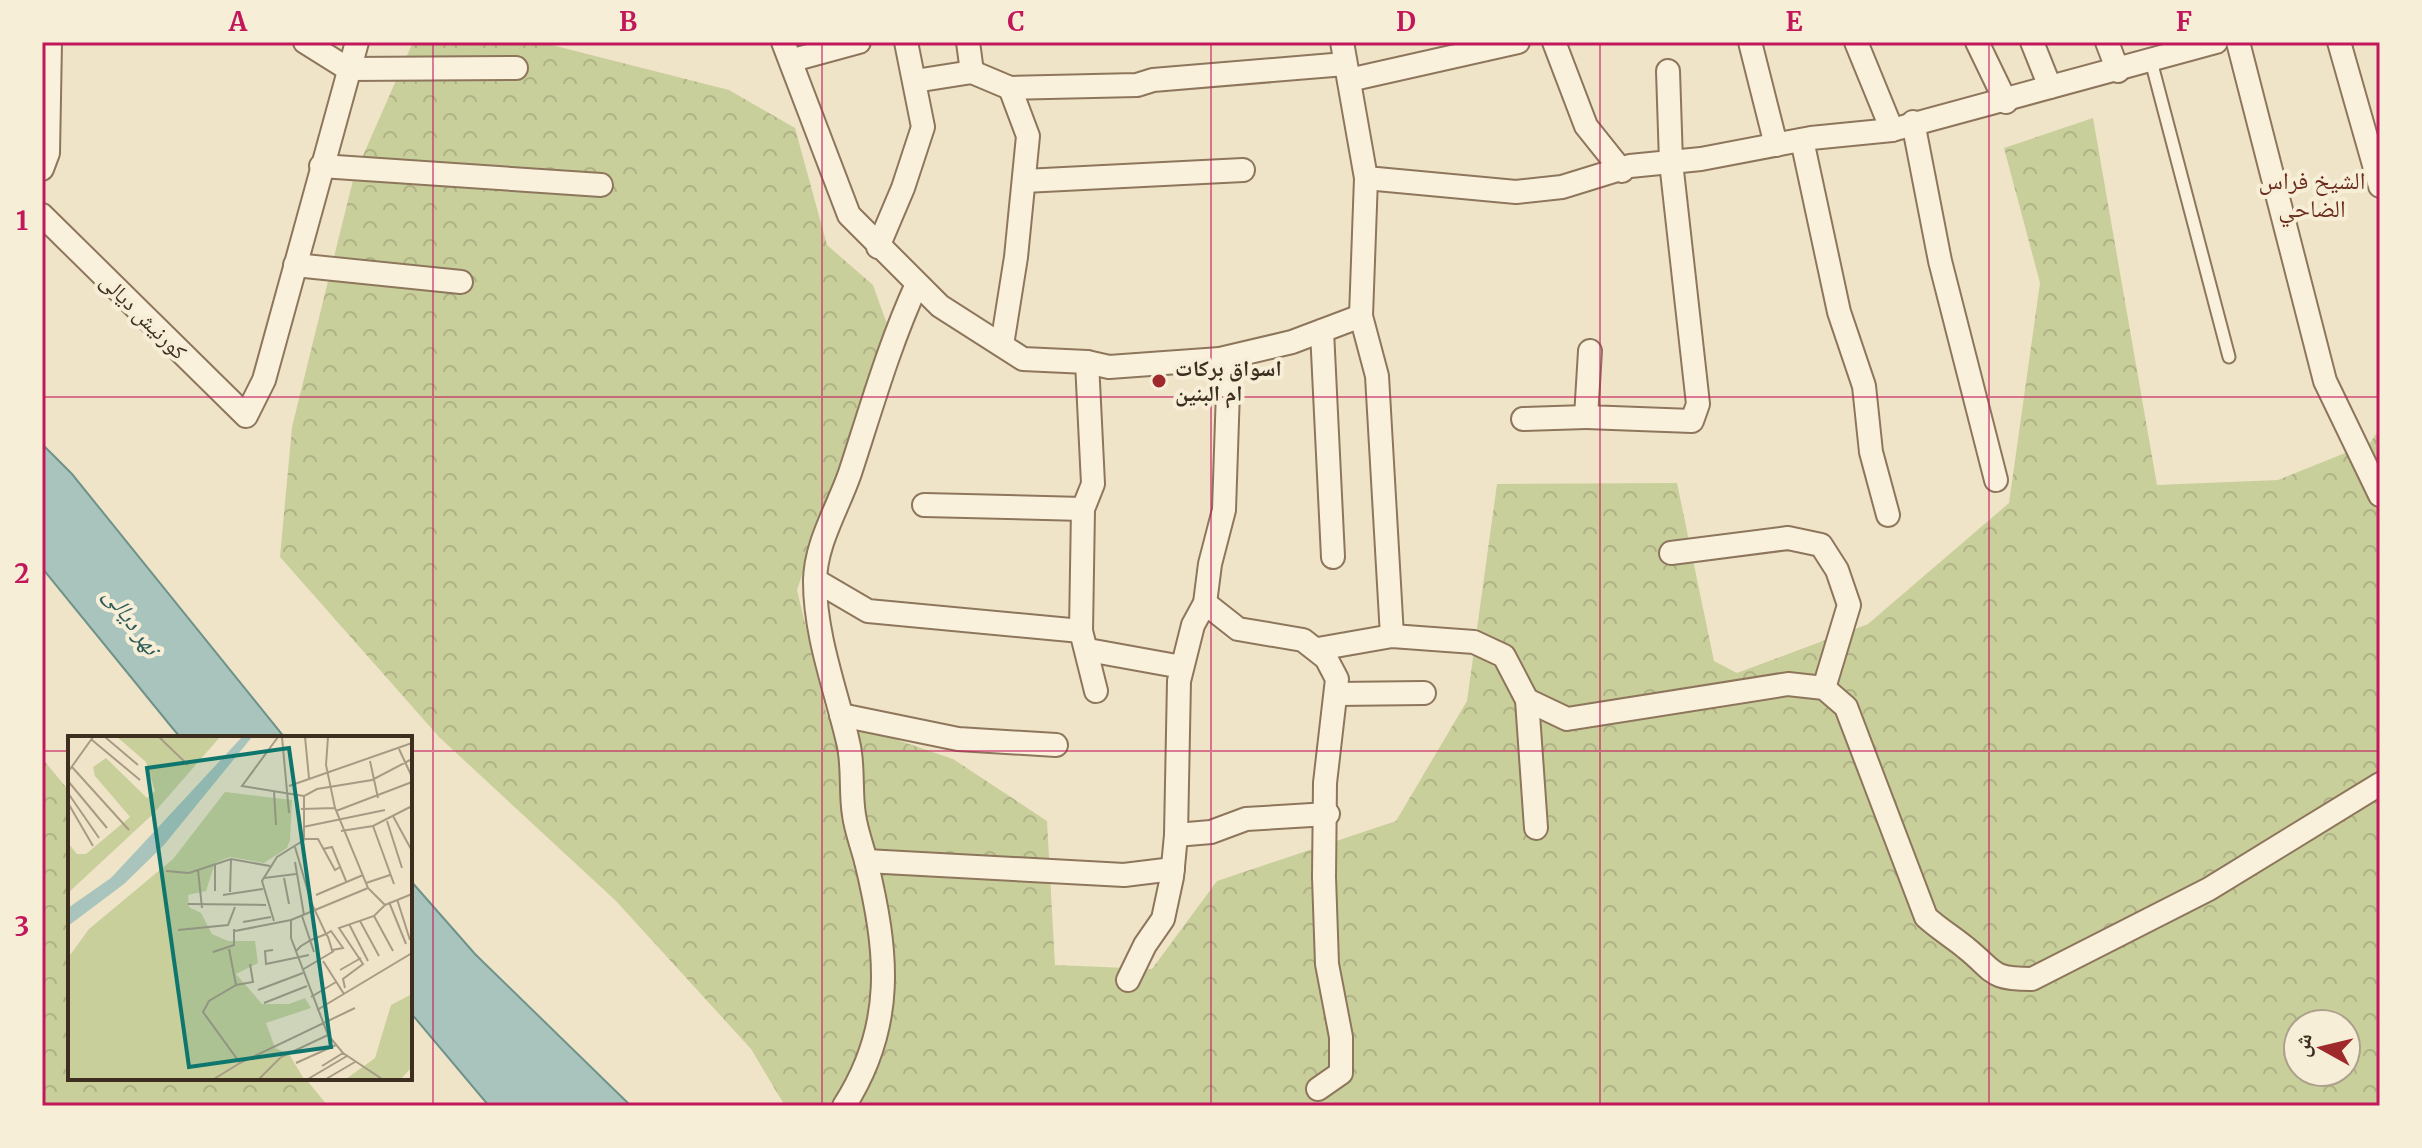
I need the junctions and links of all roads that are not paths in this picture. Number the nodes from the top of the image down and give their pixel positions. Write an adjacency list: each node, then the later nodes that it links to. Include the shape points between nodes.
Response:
1 (50, 42): 34 (street, via 48,153)
2 (305, 42): 21 (street)
3 (357, 42): 21 (street)
4 (859, 42): 17 (street)
5 (906, 42): 25 (street)
6 (968, 42): 24 (street)
7 (1518, 42): 19 (street)
8 (1554, 42): 36 (street, via 1586,126)
9 (1750, 42): 31 (street)
10 (1856, 42): 29 (street)
11 (1977, 42): 28 (street)
12 (2032, 42): 26 (street)
13 (2107, 42): 23 (street)
14 (2216, 42): 18 (street)
15 (2238, 42): 56 (street, via 2325,381)
16 (2339, 42): 40 (street)
17 (788, 51): 42 (street, via 849,215)
18 (2151, 61): 23 (street); 50 (lane)
19 (1345, 62): 27 (street, via 1137,85); 37 (street)
20 (516, 68): 21 (street)
21 (348, 69): 33 (street)
22 (1668, 71): 32 (street)
23 (2118, 71): 26 (street)
24 (972, 72): 25 (street); 27 (street)
25 (915, 81): 42 (street, via 923,127)
26 (2050, 87): 28 (street)
27 (1010, 88): 38 (street, via 1028,136)
28 (2006, 102): 29 (street)
29 (1902, 126): 30 (street); 55 (street)
30 (1802, 140): 31 (street); 59 (street, via 1839,312 1864,386 1871,452)
31 (1776, 145): 32 (street)
32 (1671, 162): 36 (street); 53 (street, via 1698,404 1692,421)
33 (321, 166): 39 (street); 43 (street)
34 (42, 169)
35 (1243, 170): 38 (street)
36 (1622, 171): 37 (street, via 1562,187 1516,192)
37 (1366, 178): 46 (street)
38 (1024, 181): 48 (street)
39 (601, 185)
40 (2380, 186)
41 (42, 215): 43 (street, كورنيش ديالى, via 246,416 264,380)
42 (878, 247): 45 (street)
43 (295, 265): 44 (street)
44 (461, 282)
45 (917, 284): 48 (street, via 940,306); 62 (street, via 892,337)
46 (1361, 316): 47 (street); 64 (street, via 1377,376)
47 (1322, 331): 51 (street); 61 (street)
48 (1002, 345): 52 (street, via 1023,359)
49 (1590, 351): 53 (street)
50 (2229, 357)
51 (1220, 359): 52 (street, via 1109,367); 63 (street, via 1228,391 1224,510)
52 (1087, 362): 58 (street, via 1093,484)
53 (1586, 417): 54 (street)
54 (1523, 419)
55 (1996, 480)
56 (2380, 495)
57 (924, 505): 58 (street)
58 (1083, 509): 65 (street)
59 (1888, 515)
60 (1671, 553): 68 (street, via 1788,538 1821,545 1849,605)
61 (1333, 557)
62 (815, 580): 65 (street, via 868,611); 73 (street, via 824,652)
63 (1205, 603): 66 (street, via 1238,629 1277,633); 67 (street)
64 (1392, 636): 66 (street); 72 (street, via 1474,642 1504,656)
65 (1085, 640): 67 (street); 69 (street)
66 (1318, 649): 71 (street, via 1337,679)
67 (1182, 667): 78 (street)
68 (1824, 688): 72 (street, via 1788,684 1567,719); 75 (street, via 1846,707 1926,917 1987,971 2006,979 2032,979 2209,889)
69 (1096, 691)
70 (1424, 693): 71 (street)
71 (1336, 694): 76 (street, via 1325,783)
72 (1527, 700): 77 (street)
73 (841, 715): 74 (street, via 958,739); 79 (street, via 854,816)
74 (1056, 745)
75 (2380, 784)
76 (1328, 814): 78 (street, via 1246,819 1211,832); 82 (street, via 1327,964 1341,1037 1341,1073)
77 (1536, 828)
78 (1176, 835): 80 (street)
79 (866, 861): 80 (street, via 1124,875); 83 (street, via 882,935 883,997 865,1072)
80 (1173, 869): 81 (street, via 1163,919)
81 (1128, 980)
82 (1318, 1089)
83 (844, 1106)

